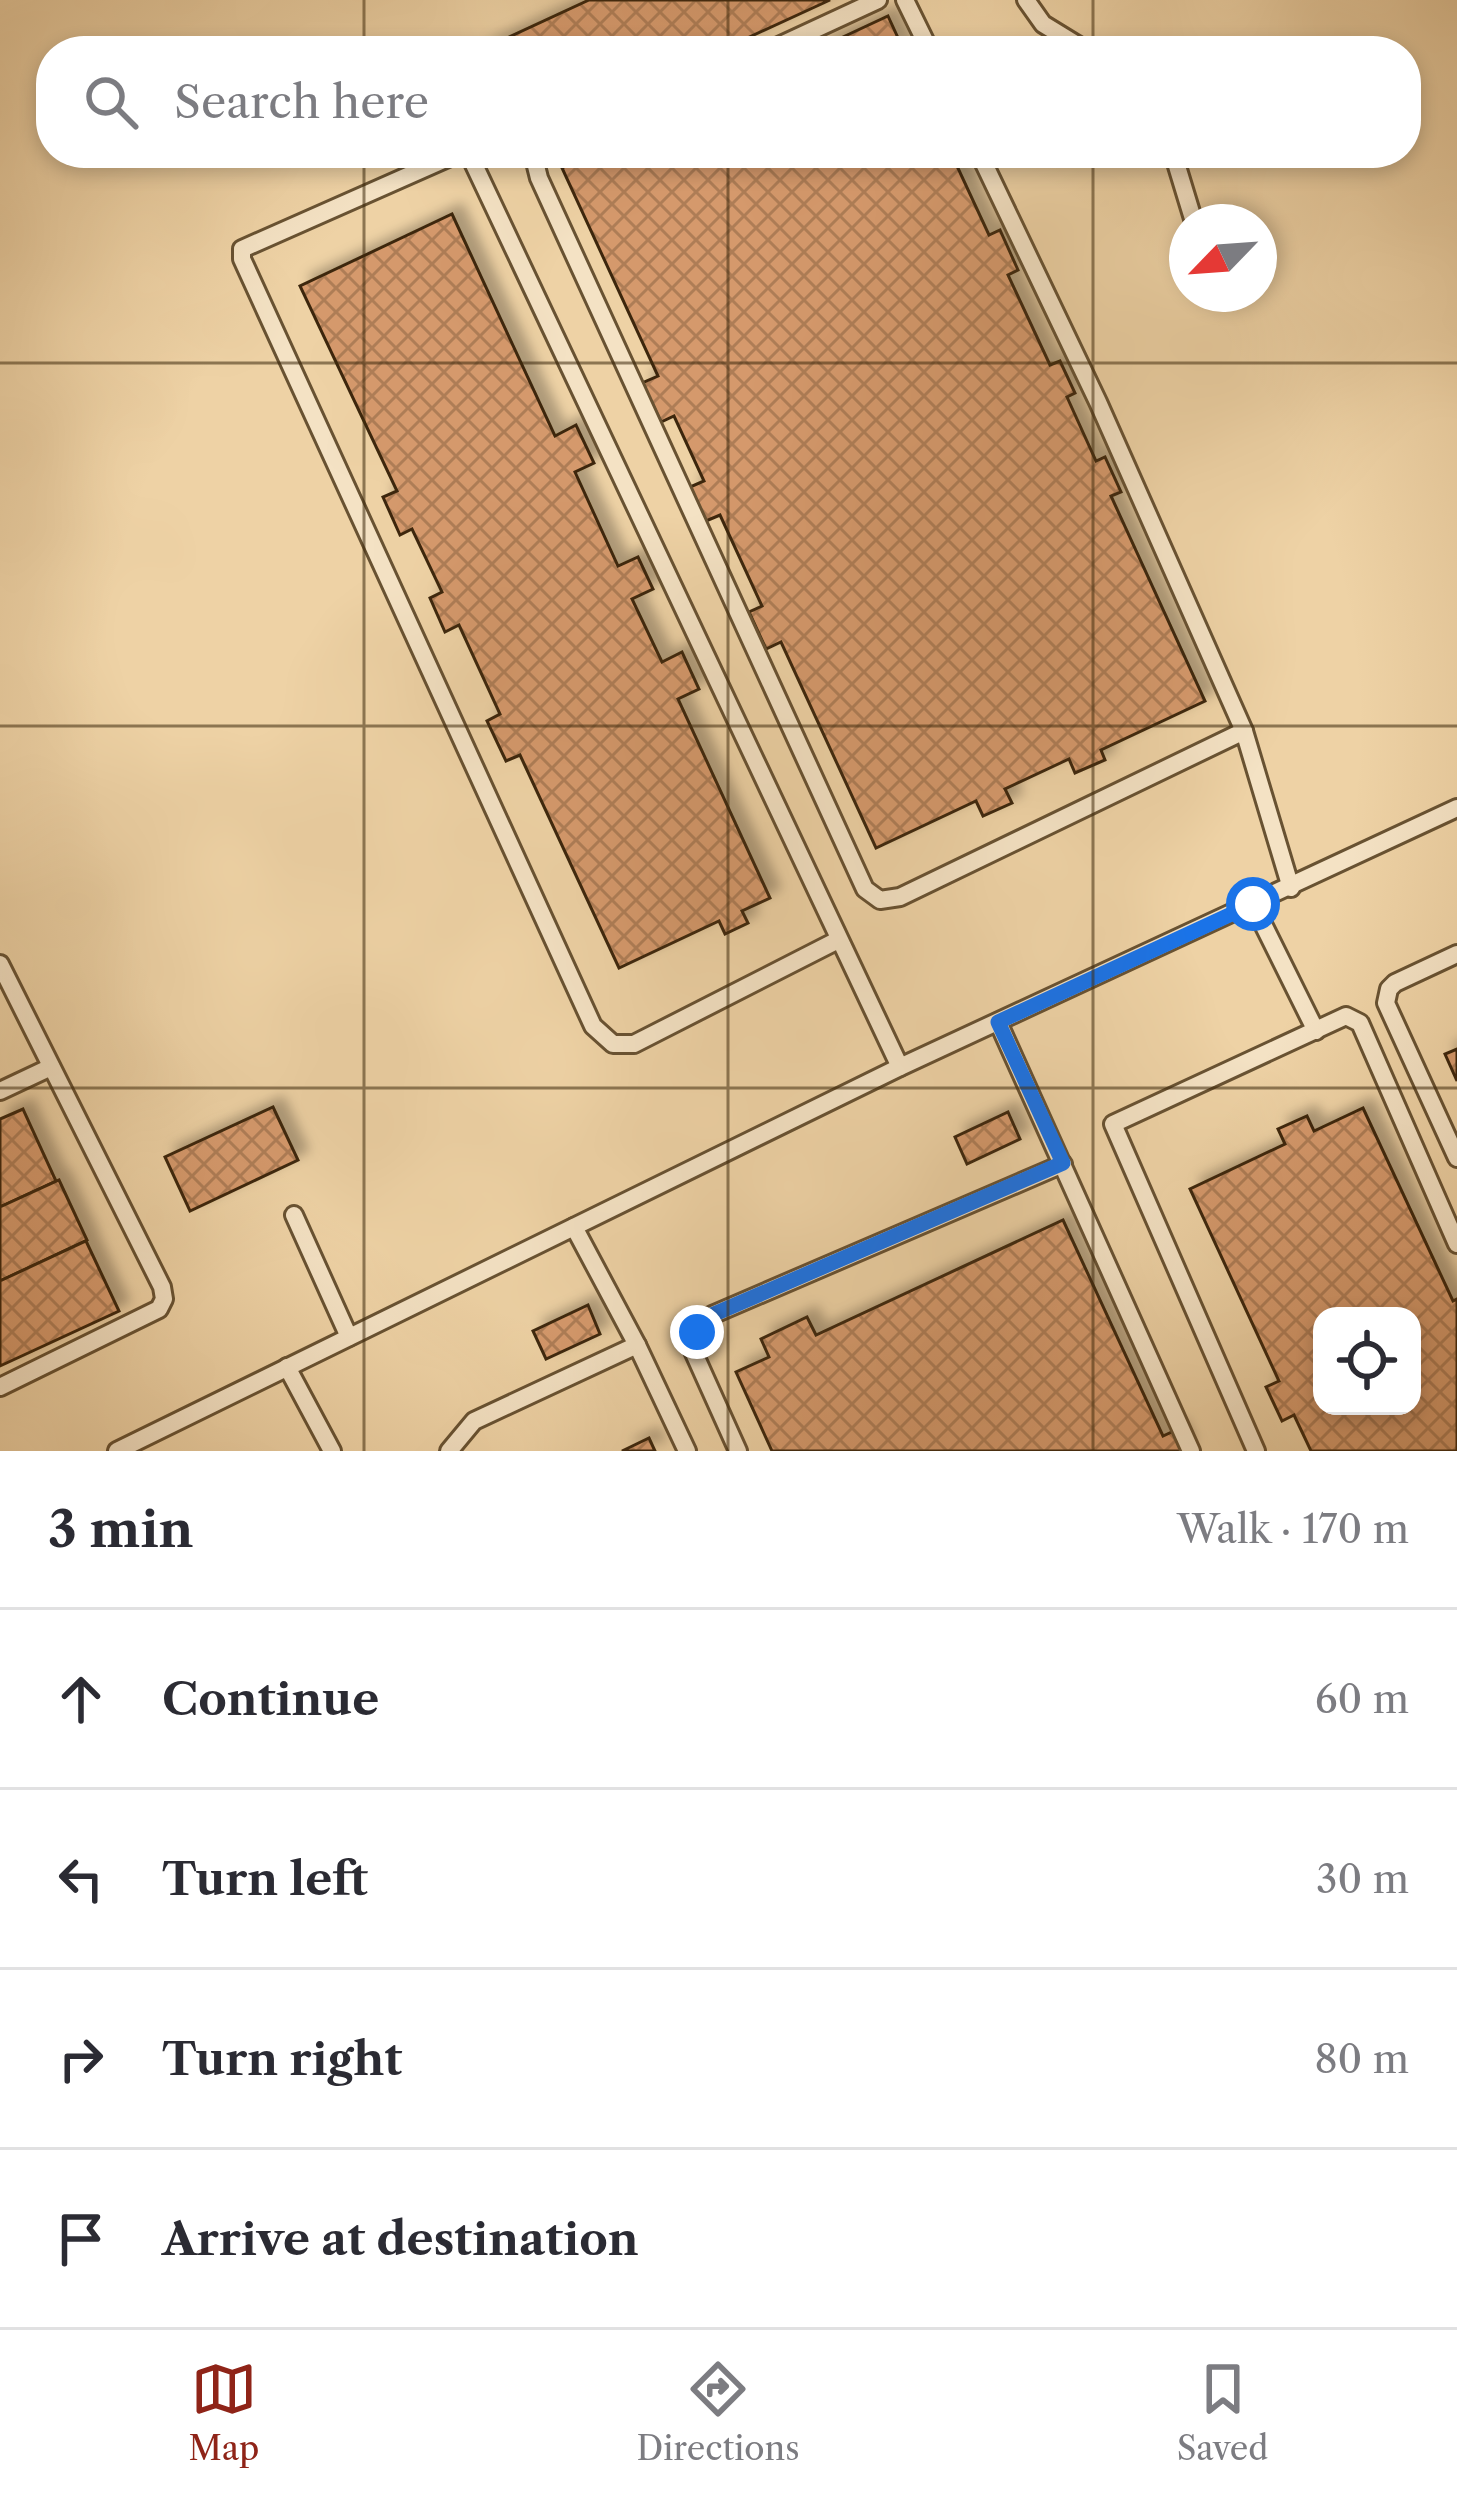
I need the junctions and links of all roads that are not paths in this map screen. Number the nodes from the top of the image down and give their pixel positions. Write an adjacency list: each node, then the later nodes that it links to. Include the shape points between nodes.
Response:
1 (878, 0): 4 (lane)
2 (905, 0): 5 (lane)
3 (1026, 0): 6 (lane)
4 (800, 36)
5 (923, 36)
6 (1063, 36)
7 (426, 168): 17 (lane, via 242,249 242,259 593,1026 613,1044 634,1044)
8 (476, 168): 17 (lane)
9 (536, 168): 13 (lane, via 865,889 880,900 900,897)
10 (986, 168): 13 (lane)
11 (1178, 168): 12 (lane)
12 (1189, 204)
13 (1244, 731): 15 (lane)
14 (1457, 808): 15 (lane)
15 (1292, 888): 16 (lane)
16 (1253, 904): 20 (lane); 21 (lane)
17 (838, 940): 23 (lane)
18 (1457, 953): 25 (lane, via 1395,983 1386,1003)
19 (0, 964): 22 (lane)
20 (998, 1022): 23 (lane); 26 (lane)
21 (1316, 1031): 29 (lane, via 1346,1016 1360,1023); 40 (lane, via 1113,1124)
22 (51, 1067): 24 (lane); 33 (lane, via 164,1299 159,1309)
23 (901, 1067): 28 (lane)
24 (0, 1091)
25 (1457, 1158)
26 (1063, 1163): 38 (lane, via 712,1315 693,1351); 39 (lane)
27 (294, 1215): 30 (lane)
28 (574, 1227): 30 (lane); 31 (lane)
29 (1457, 1244)
30 (350, 1337): 32 (lane)
31 (637, 1345): 36 (lane, via 474,1421); 37 (lane)
32 (287, 1367): 34 (lane); 35 (lane)
33 (0, 1387)
34 (117, 1451)
35 (332, 1451)
36 (449, 1451)
37 (687, 1451)
38 (738, 1451)
39 (1191, 1451)
40 (1256, 1451)

